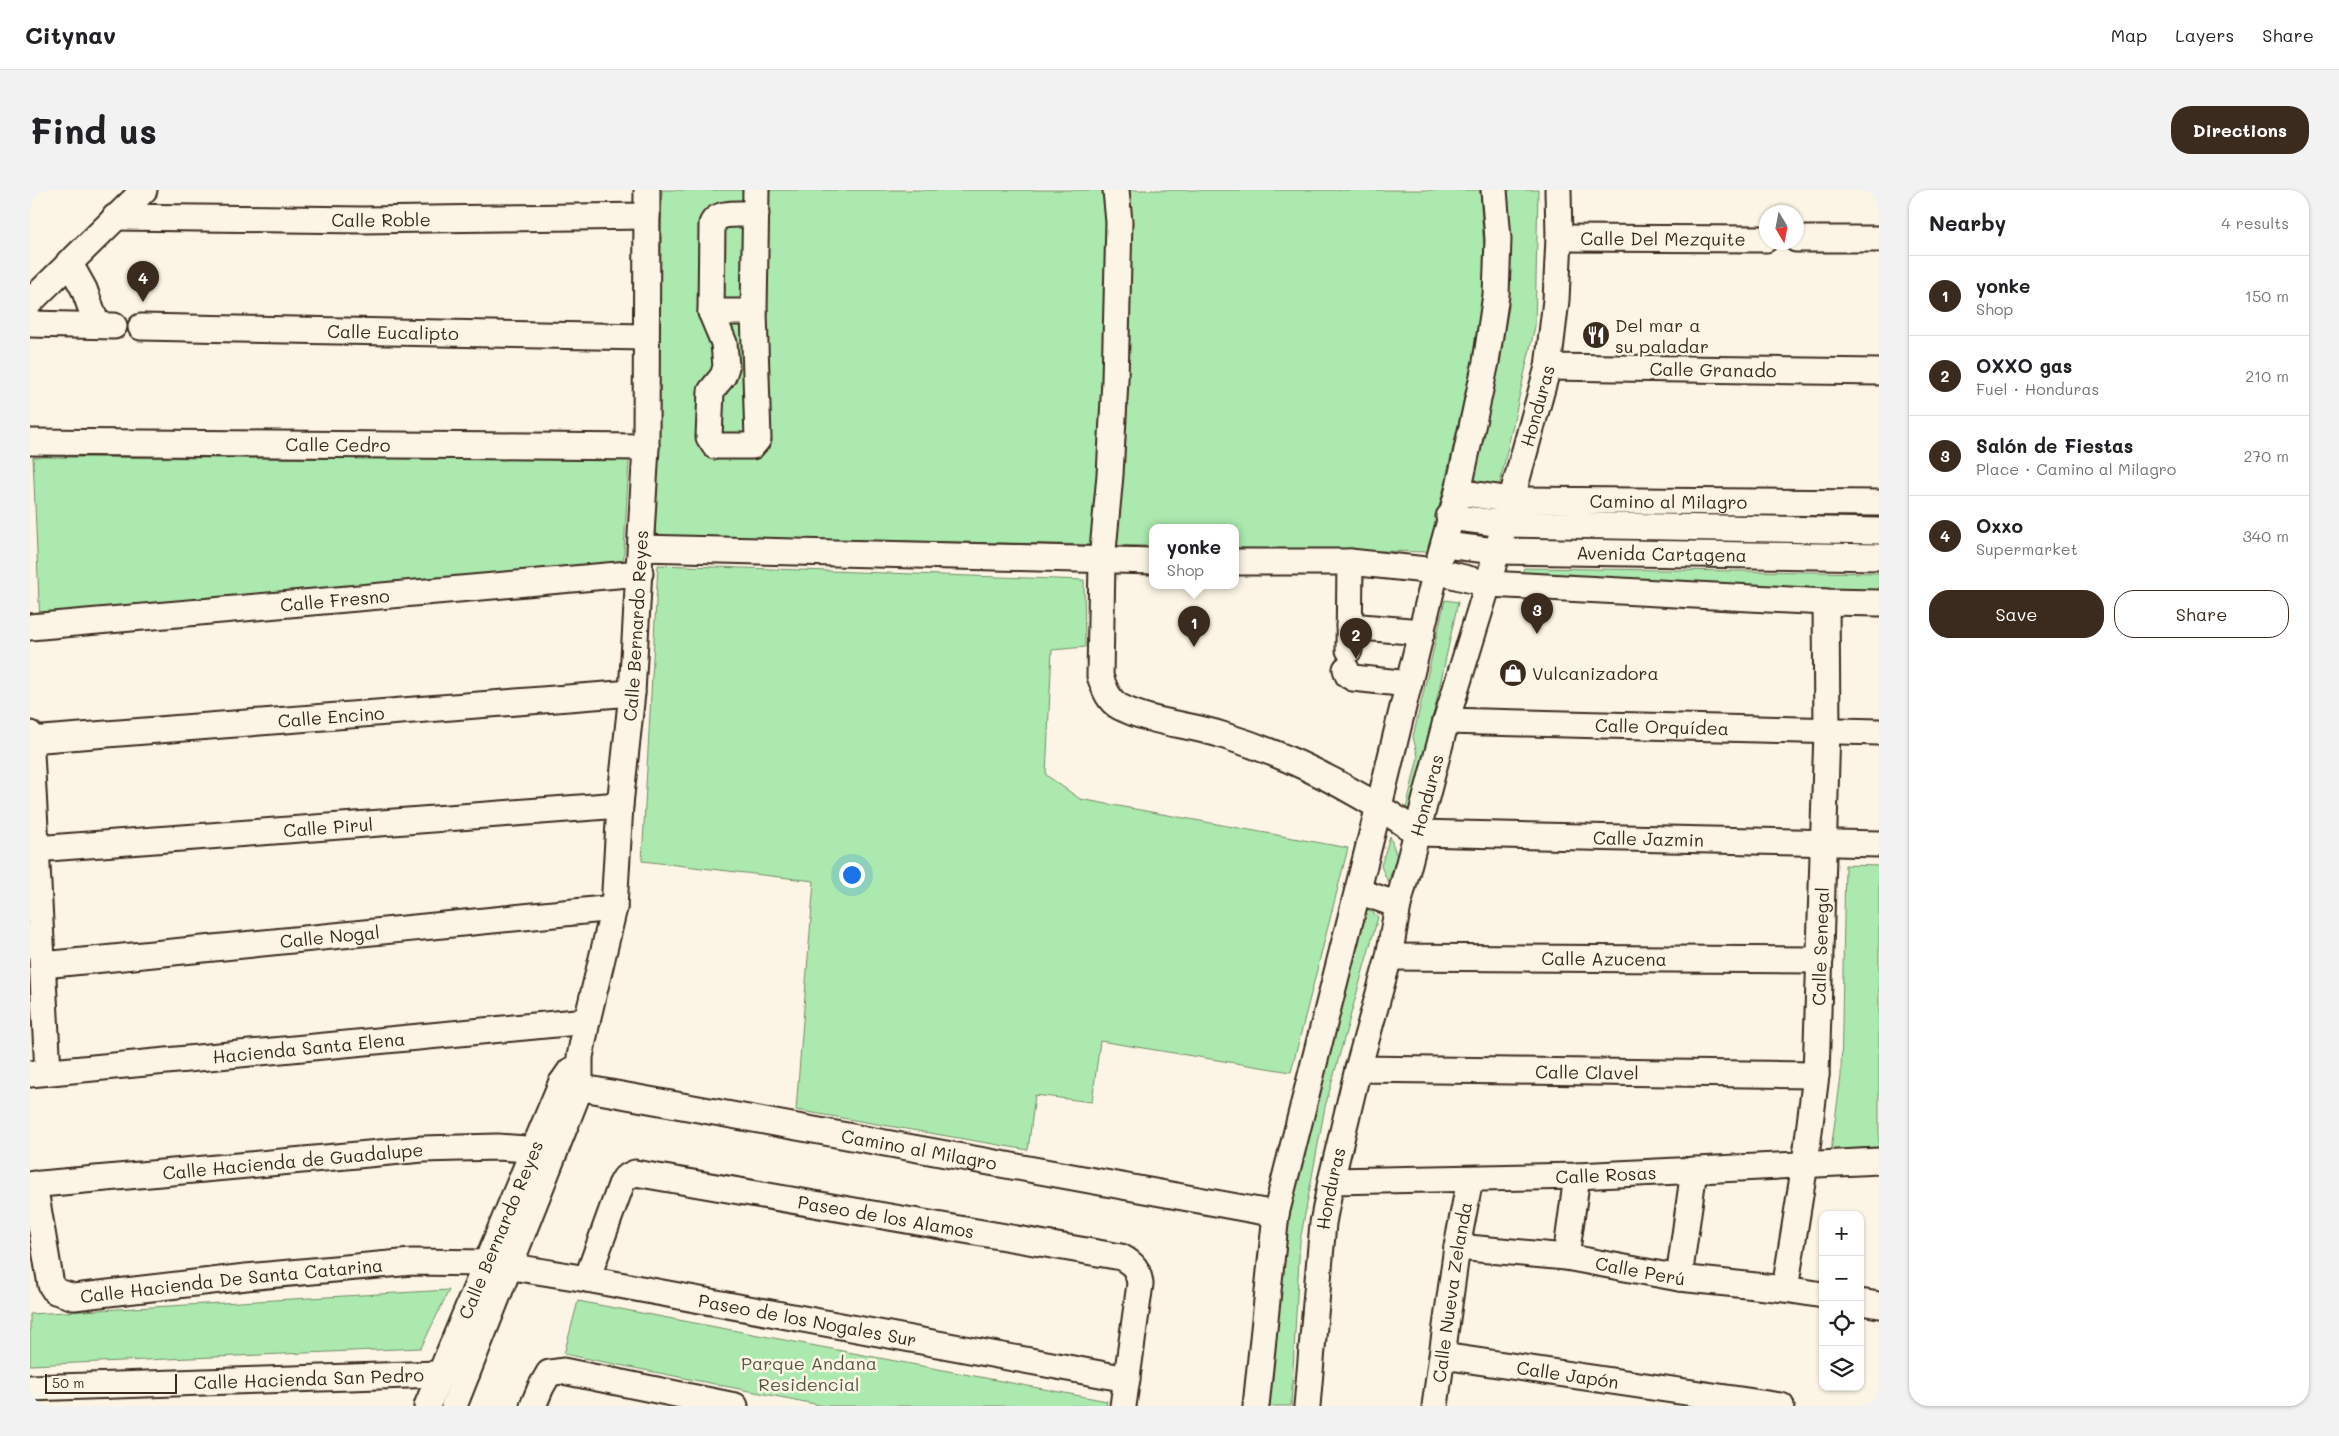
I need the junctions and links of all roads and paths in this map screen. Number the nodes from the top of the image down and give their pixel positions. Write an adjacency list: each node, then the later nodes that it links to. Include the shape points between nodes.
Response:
1 (144, 190): 8 (street)
2 (647, 190): 7 (street, Calle Bernardo Reyes)
3 (1116, 190): 34 (street, via 1119,222 1115,380)
4 (1494, 190): 24 (street, via 1498,240 1496,295 1486,362)
5 (1558, 190): 9 (street, Honduras)
6 (756, 202): 15 (street, via 714,219 712,224); 16 (street)
7 (647, 216): 8 (street, Calle Roble, via 364,220); 19 (street, Calle Bernardo Reyes)
8 (114, 217): 13 (street)
9 (1560, 238): 10 (street, Calle Del Mezquite); 20 (street, Honduras)
10 (1759, 239)
11 (1804, 239): 12 (street)
12 (1879, 239)
13 (69, 262): 14 (street); 17 (street, via 106,326)
14 (30, 302)
15 (712, 312): 16 (street); 16 (street, via 724,343 726,367 711,391 709,437 712,443 720,446 752,446 758,439)
16 (754, 312)
17 (30, 324)
18 (141, 327): 19 (street, Calle Eucalipto)
19 (645, 337): 23 (street, Calle Bernardo Reyes)
20 (1548, 367): 21 (street, Calle Granado); 25 (street, Honduras)
21 (1879, 372)
22 (30, 442): 23 (street, Calle Cedro)
23 (646, 447): 31 (street, Calle Bernardo Reyes)
24 (1458, 492): 25 (street, Camino al Milagro); 27 (street)
25 (1511, 500): 26 (street, Camino al Milagro); 28 (street, Honduras)
26 (1879, 503)
27 (1449, 517): 28 (street, Avenida Cartagena); 30 (street)
28 (1504, 524): 29 (street, Avenida Cartagena); 32 (street, Honduras)
29 (1879, 531)
30 (1444, 545): 32 (street, Avenida Cartagena); 38 (street)
31 (642, 548): 34 (street); 39 (street, Calle Bernardo Reyes)
32 (1496, 550): 33 (street, Avenida Cartagena); 40 (street, Honduras)
33 (1879, 557)
34 (1102, 561): 35 (street); 54 (street, via 1100,676 1106,694 1117,706 1155,721 1220,734 1271,751)
35 (1149, 561)
36 (1239, 562): 37 (street)
37 (1350, 562): 38 (street); 45 (street)
38 (1436, 571): 40 (street); 44 (street)
39 (640, 573): 43 (street, Calle Fresno); 47 (street, Calle Bernardo Reyes)
40 (1488, 584): 41 (street); 48 (street, Honduras)
41 (1826, 602): 42 (street); 49 (street, Calle Senegal)
42 (1879, 603)
43 (30, 627)
44 (1422, 632): 45 (street); 46 (street)
45 (1348, 648): 46 (street, via 1353,678)
46 (1409, 684): 54 (street)
47 (632, 693): 52 (street, Calle Encino); 53 (street, Calle Bernardo Reyes)
48 (1446, 721): 49 (street, Calle Orquídea); 55 (street, Honduras)
49 (1827, 731): 50 (street, Calle Orquídea); 56 (street, Calle Senegal)
50 (1879, 732)
51 (30, 734): 52 (street)
52 (30, 740): 58 (street)
53 (620, 804): 58 (street, Calle Pirul); 61 (street, Calle Bernardo Reyes)
54 (1379, 806): 55 (street); 59 (street)
55 (1418, 834): 56 (street, Calle Jazmin); 60 (street, Honduras)
56 (1824, 842): 57 (street, Calle Jazmin); 63 (street, Calle Senegal)
57 (1879, 844)
58 (36, 849): 64 (street)
59 (1358, 890): 60 (street); 78 (street)
60 (1398, 905): 62 (street, Honduras)
61 (614, 908): 64 (street, Calle Nogal); 65 (street, Calle Bernardo Reyes)
62 (1389, 957): 63 (street, Calle Azucena); 66 (street, Honduras)
63 (1820, 960): 68 (street, Calle Senegal)
64 (43, 965): 67 (street)
65 (587, 1022): 67 (street, Hacienda Santa Elena); 69 (street, Calle Bernardo Reyes)
66 (1358, 1069): 68 (street, Calle Clavel); 76 (street, Honduras)
67 (39, 1073)
68 (1816, 1075): 72 (street, Calle Senegal)
69 (571, 1086): 70 (street, Calle Bernardo Reyes); 78 (street, Camino al Milagro)
70 (544, 1150): 77 (street, Calle Hacienda de Guadalupe, via 497,1147 423,1149); 81 (street, Calle Bernardo Reyes)
71 (1879, 1161): 72 (street, Calle Rosas)
72 (1805, 1164): 73 (street, Calle Rosas); 84 (street, Calle Senegal)
73 (1694, 1170): 74 (street, Calle Rosas); 82 (street)
74 (1578, 1176): 75 (street, Calle Rosas); 80 (street)
75 (1470, 1179): 76 (street, Calle Rosas); 79 (street, Calle Nueva Zelanda)
76 (1331, 1181): 99 (street, Honduras, via 1324,1223)
77 (32, 1184): 81 (street, Calle Hacienda De Santa Catarina, via 51,1285 55,1291 74,1297 412,1262)
78 (1276, 1214): 98 (street)
79 (1457, 1247): 80 (street, Calle Perú); 88 (street, Calle Nueva Zelanda)
80 (1566, 1257): 82 (street, Calle Perú)
81 (499, 1265): 83 (street, Paseo de los Nogales Sur); 89 (street, Calle Bernardo Reyes); 90 (street, Calle Bernardo Reyes)
82 (1679, 1278): 84 (street, Calle Perú)
83 (587, 1279): 91 (street, Paseo de los Nogales Sur); 91 (street, Paseo de los Alamos, via 621,1185 625,1178 635,1173 1121,1257 1138,1271 1140,1284)
84 (1785, 1289): 85 (street, Calle Perú)
85 (1819, 1294)
86 (1864, 1303): 87 (street)
87 (1879, 1305)
88 (1443, 1356): 100 (street, Calle Nueva Zelanda); 101 (street, Calle Japón)
89 (440, 1373): 90 (street, Calle Hacienda San Pedro); 92 (street, Calle Hacienda San Pedro); 93 (street, Calle Bernardo Reyes)
90 (467, 1373): 94 (street, Calle Bernardo Reyes)
91 (1127, 1379): 97 (street)
92 (30, 1388)
93 (428, 1406)
94 (454, 1406)
95 (533, 1406): 96 (street, via 549,1373 557,1371)
96 (736, 1406)
97 (1123, 1406)
98 (1256, 1406)
99 (1307, 1406)
100 (1436, 1406)
101 (1781, 1406)

